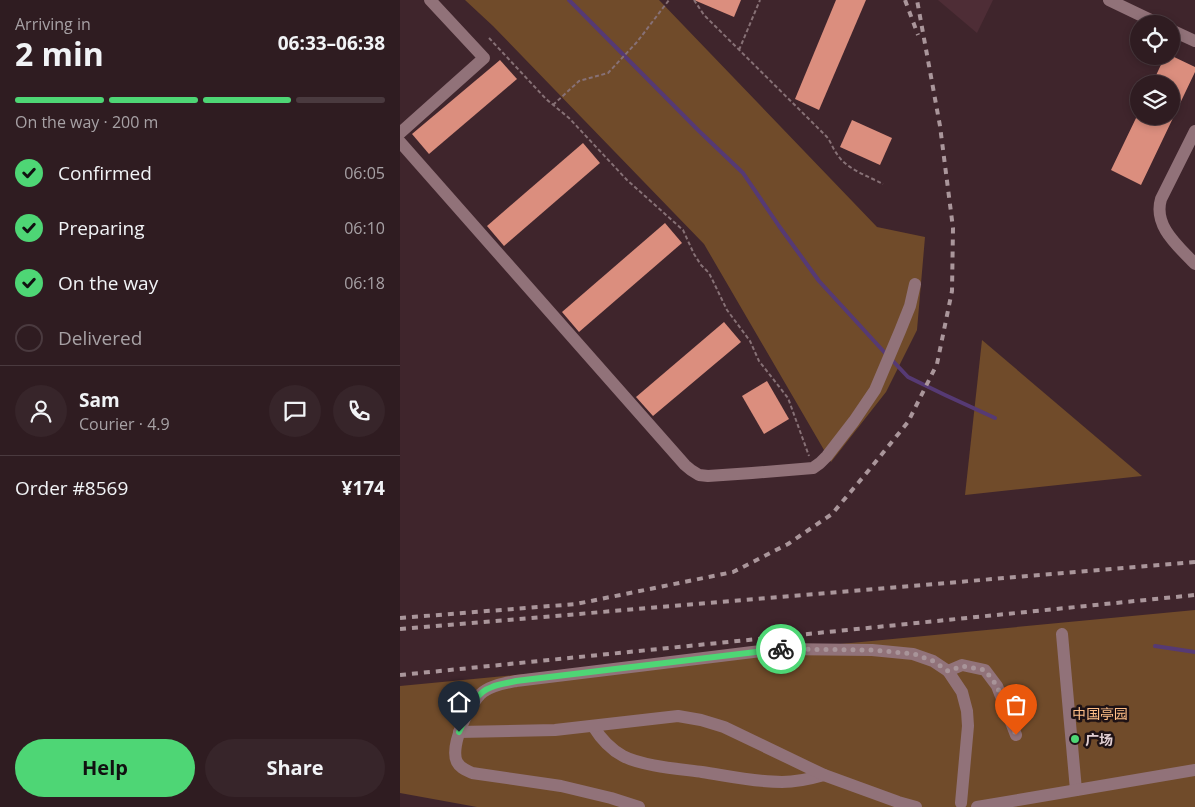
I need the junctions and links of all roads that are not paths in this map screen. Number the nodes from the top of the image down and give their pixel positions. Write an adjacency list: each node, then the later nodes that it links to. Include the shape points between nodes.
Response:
1 (430, 0): 7 (street, via 484,58)
2 (1110, 0): 3 (street)
3 (1141, 15)
4 (1180, 34): 5 (street)
5 (1195, 41)
6 (1195, 131): 9 (street, via 1159,205 1164,229)
7 (400, 133)
8 (400, 142): 10 (street, via 691,470 699,475 813,468 820,463 874,390 910,306)
9 (1195, 264)
10 (915, 284)
11 (1062, 634): 18 (street)
12 (948, 671): 14 (street, via 914,654 778,649 525,680 483,691 476,698); 15 (street, via 962,666 985,670 997,686); 21 (street, via 962,692 968,726 956,804)
13 (593, 726): 14 (street); 17 (street, via 678,716 701,720 724,727); 17 (street, via 611,748 640,762 782,782 804,781)
14 (459, 732): 19 (street, via 455,757 464,770 561,786)
15 (1016, 735)
16 (1195, 770): 18 (street)
17 (824, 775): 20 (street)
18 (1076, 790): 21 (street)
19 (640, 807)
20 (916, 807)
21 (975, 807)

